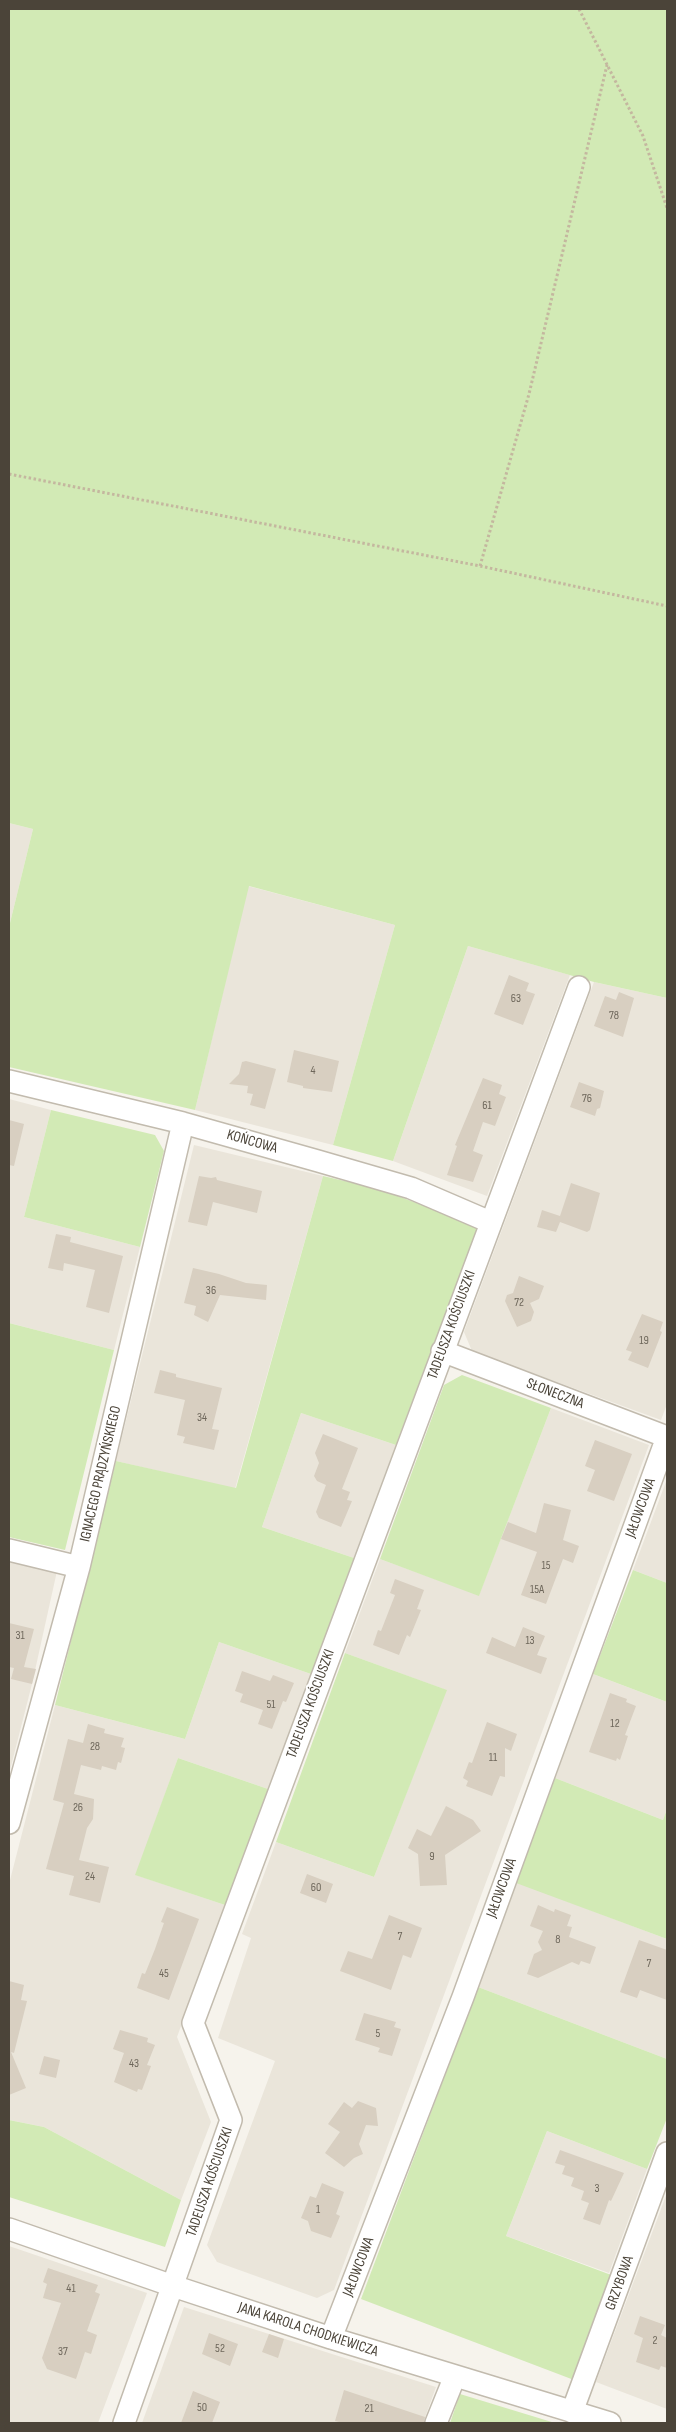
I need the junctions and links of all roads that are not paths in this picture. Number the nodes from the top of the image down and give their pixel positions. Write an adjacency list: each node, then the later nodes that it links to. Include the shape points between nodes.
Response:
1 (579, 987): 4 (street, TADEUSZA KOŚCIUSZKI)
2 (9, 1081): 3 (street, KOŃCOWA)
3 (183, 1123): 4 (street, KOŃCOWA, via 411,1188); 8 (street, IGNACEGO PRĄDZYŃSKIEGO)
4 (490, 1222): 5 (street, TADEUSZA KOŚCIUSZKI)
5 (442, 1351): 6 (street, SŁONECZNA); 12 (street, TADEUSZA KOŚCIUSZKI, via 193,2023 232,2120)
6 (667, 1437): 13 (street, JAŁOWCOWA, via 463,1997)
7 (9, 1550): 8 (street)
8 (79, 1567): 9 (street, IGNACEGO PRĄDZYŃSKIEGO)
9 (9, 1823)
10 (667, 2154): 15 (street, GRZYBOWA)
11 (9, 2229): 12 (street, JANA KAROLA CHODKIEWICZA)
12 (173, 2286): 13 (street, JANA KAROLA CHODKIEWICZA); 16 (street, TADEUSZA KOŚCIUSZKI)
13 (332, 2338): 14 (street, JANA KAROLA CHODKIEWICZA)
14 (455, 2376): 15 (street, JANA KAROLA CHODKIEWICZA); 17 (street)
15 (579, 2417): 18 (street, JANA KAROLA CHODKIEWICZA)
16 (124, 2423)
17 (436, 2423)
18 (610, 2423)

